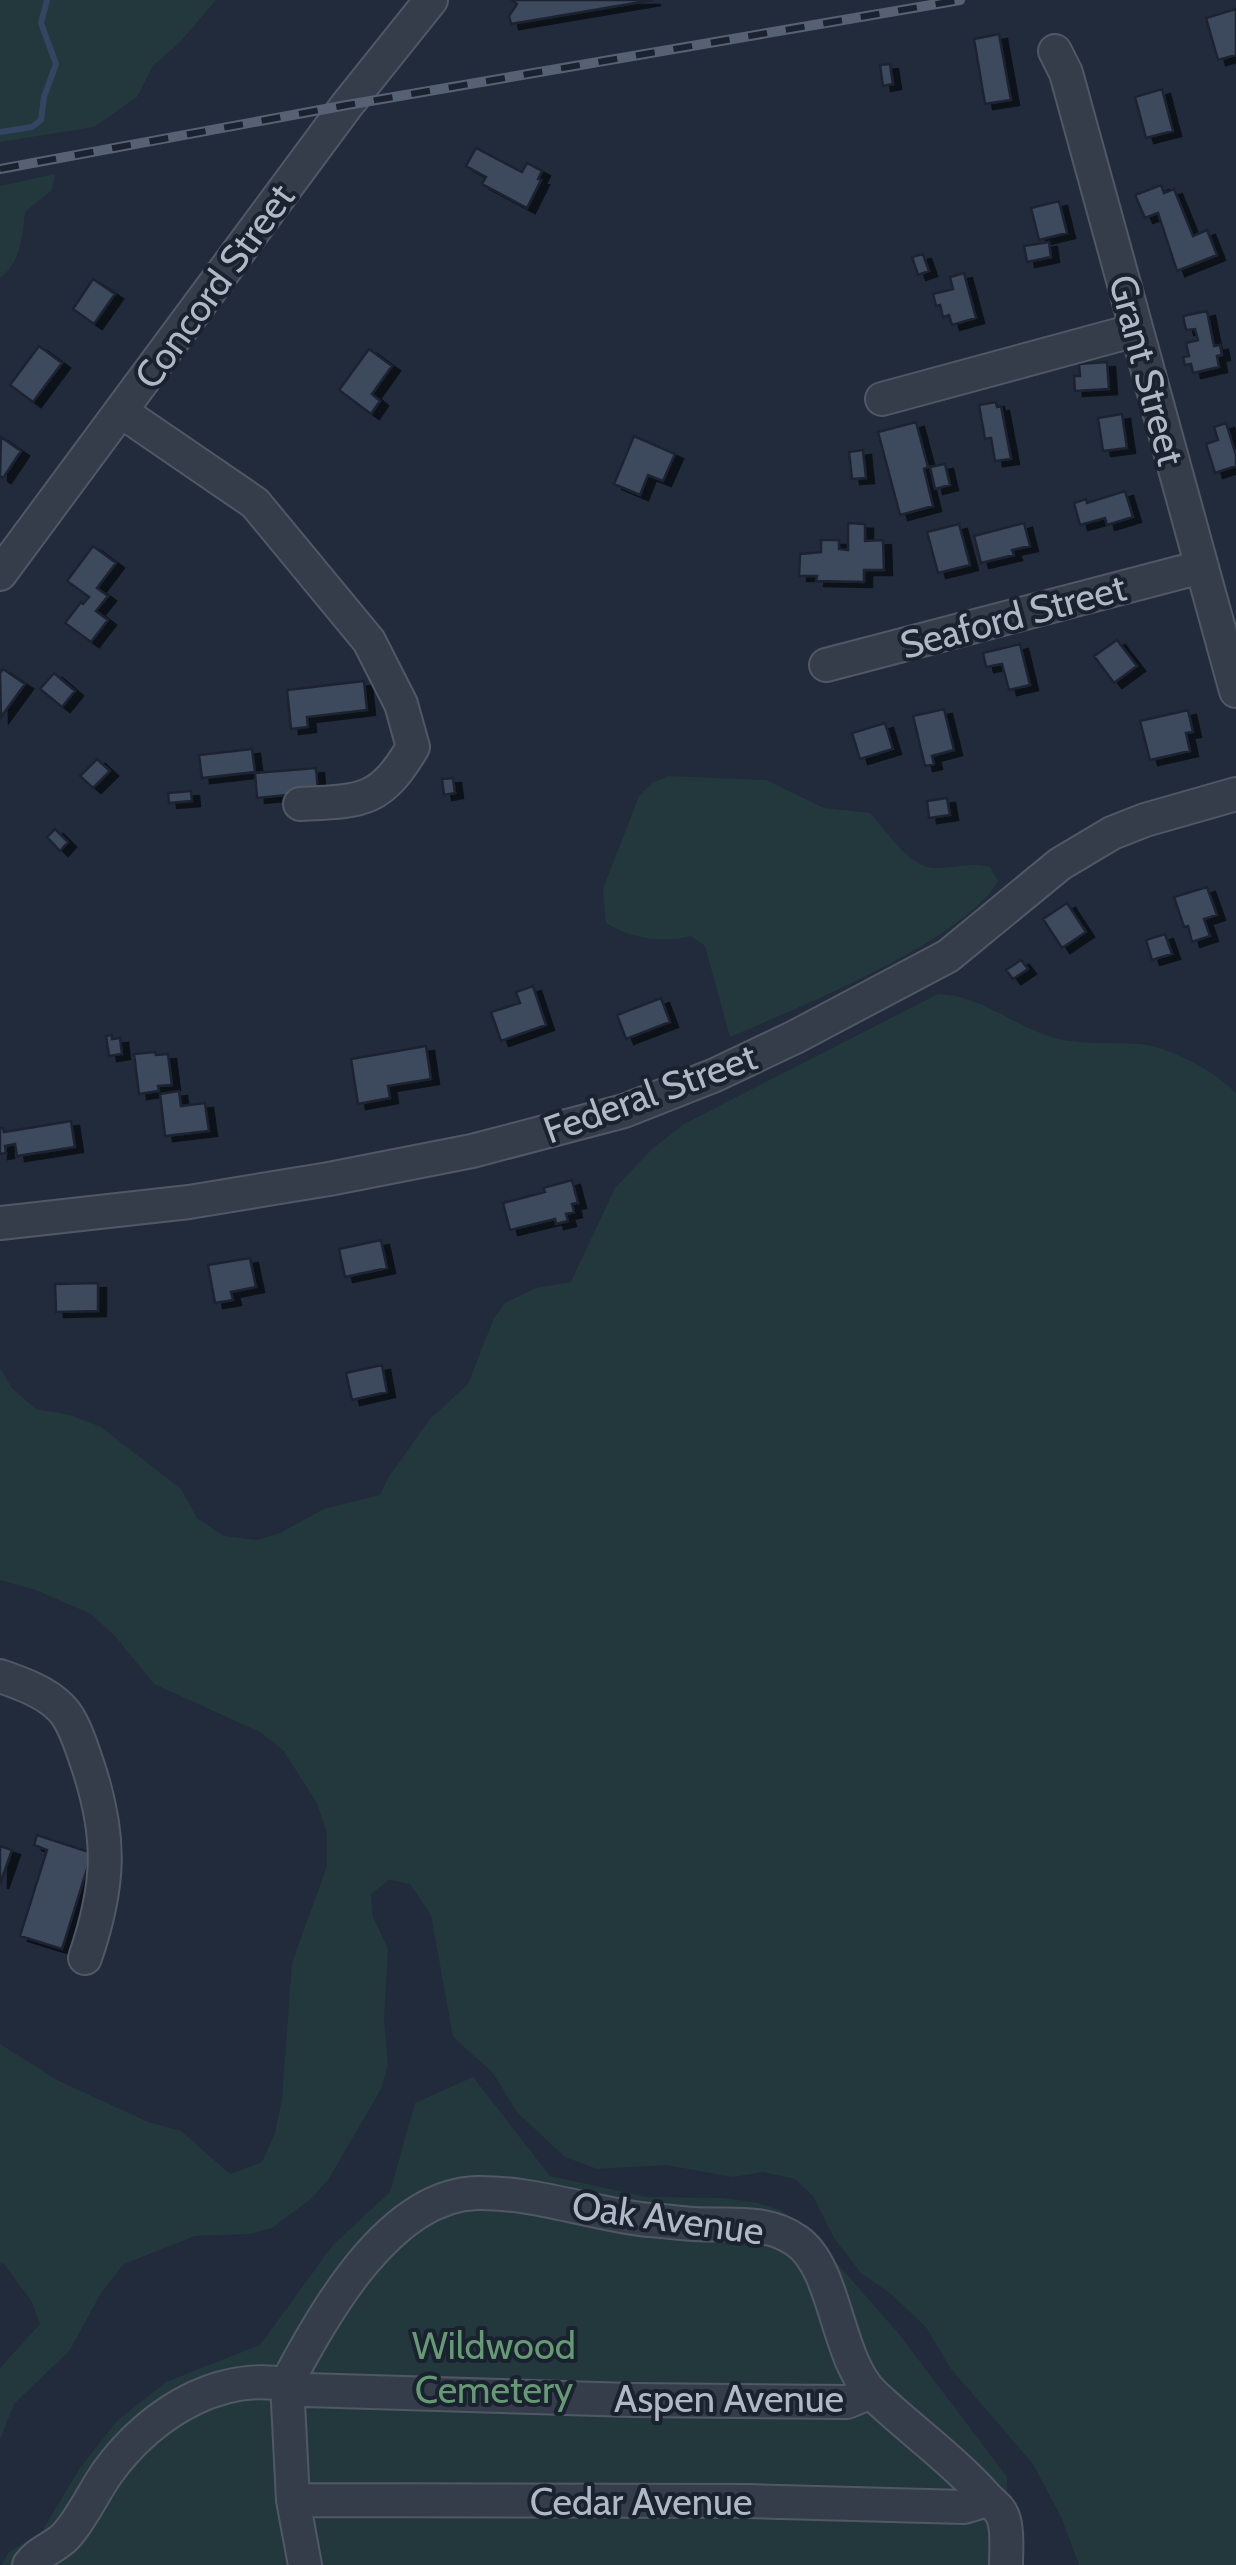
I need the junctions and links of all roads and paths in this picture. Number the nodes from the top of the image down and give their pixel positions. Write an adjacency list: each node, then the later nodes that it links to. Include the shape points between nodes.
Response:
1 (430, 0): 5 (street, Concord Street)
2 (1054, 51): 3 (street, Grant Street, via 1066,73)
3 (1136, 330): 4 (street); 6 (street, Grant Street)
4 (882, 399)
5 (122, 412): 7 (street, Concord Street); 11 (street, via 256,503 370,642 402,704 414,747 379,792 354,801)
6 (1200, 567): 8 (street, Seaford Street); 9 (street, Grant Street)
7 (0, 574)
8 (826, 665)
9 (1236, 690)
10 (1236, 794): 12 (street, Federal Street, via 1112,833 1060,864 948,956 795,1038 624,1110 472,1151 329,1179)
11 (300, 804)
12 (0, 1223)
13 (0, 1676): 14 (street, via 61,1708 95,1786 107,1855)
14 (85, 1958)
15 (287, 2384): 16 (street, Aspen Avenue, via 306,2390 631,2400 847,2402); 16 (street, Oak Avenue, via 314,2330 378,2245 437,2204 472,2193 625,2217 777,2230 813,2258); 17 (street); 19 (street, Aspen Avenue, via 208,2391 175,2406 109,2470 64,2538)
16 (871, 2392): 18 (street, Oak Avenue, via 974,2480)
17 (293, 2500): 18 (street, Cedar Avenue, via 964,2507); 20 (street)
18 (988, 2500): 21 (street, Oak Avenue, via 1004,2520)
19 (29, 2565)
20 (304, 2565)
21 (1006, 2565)

